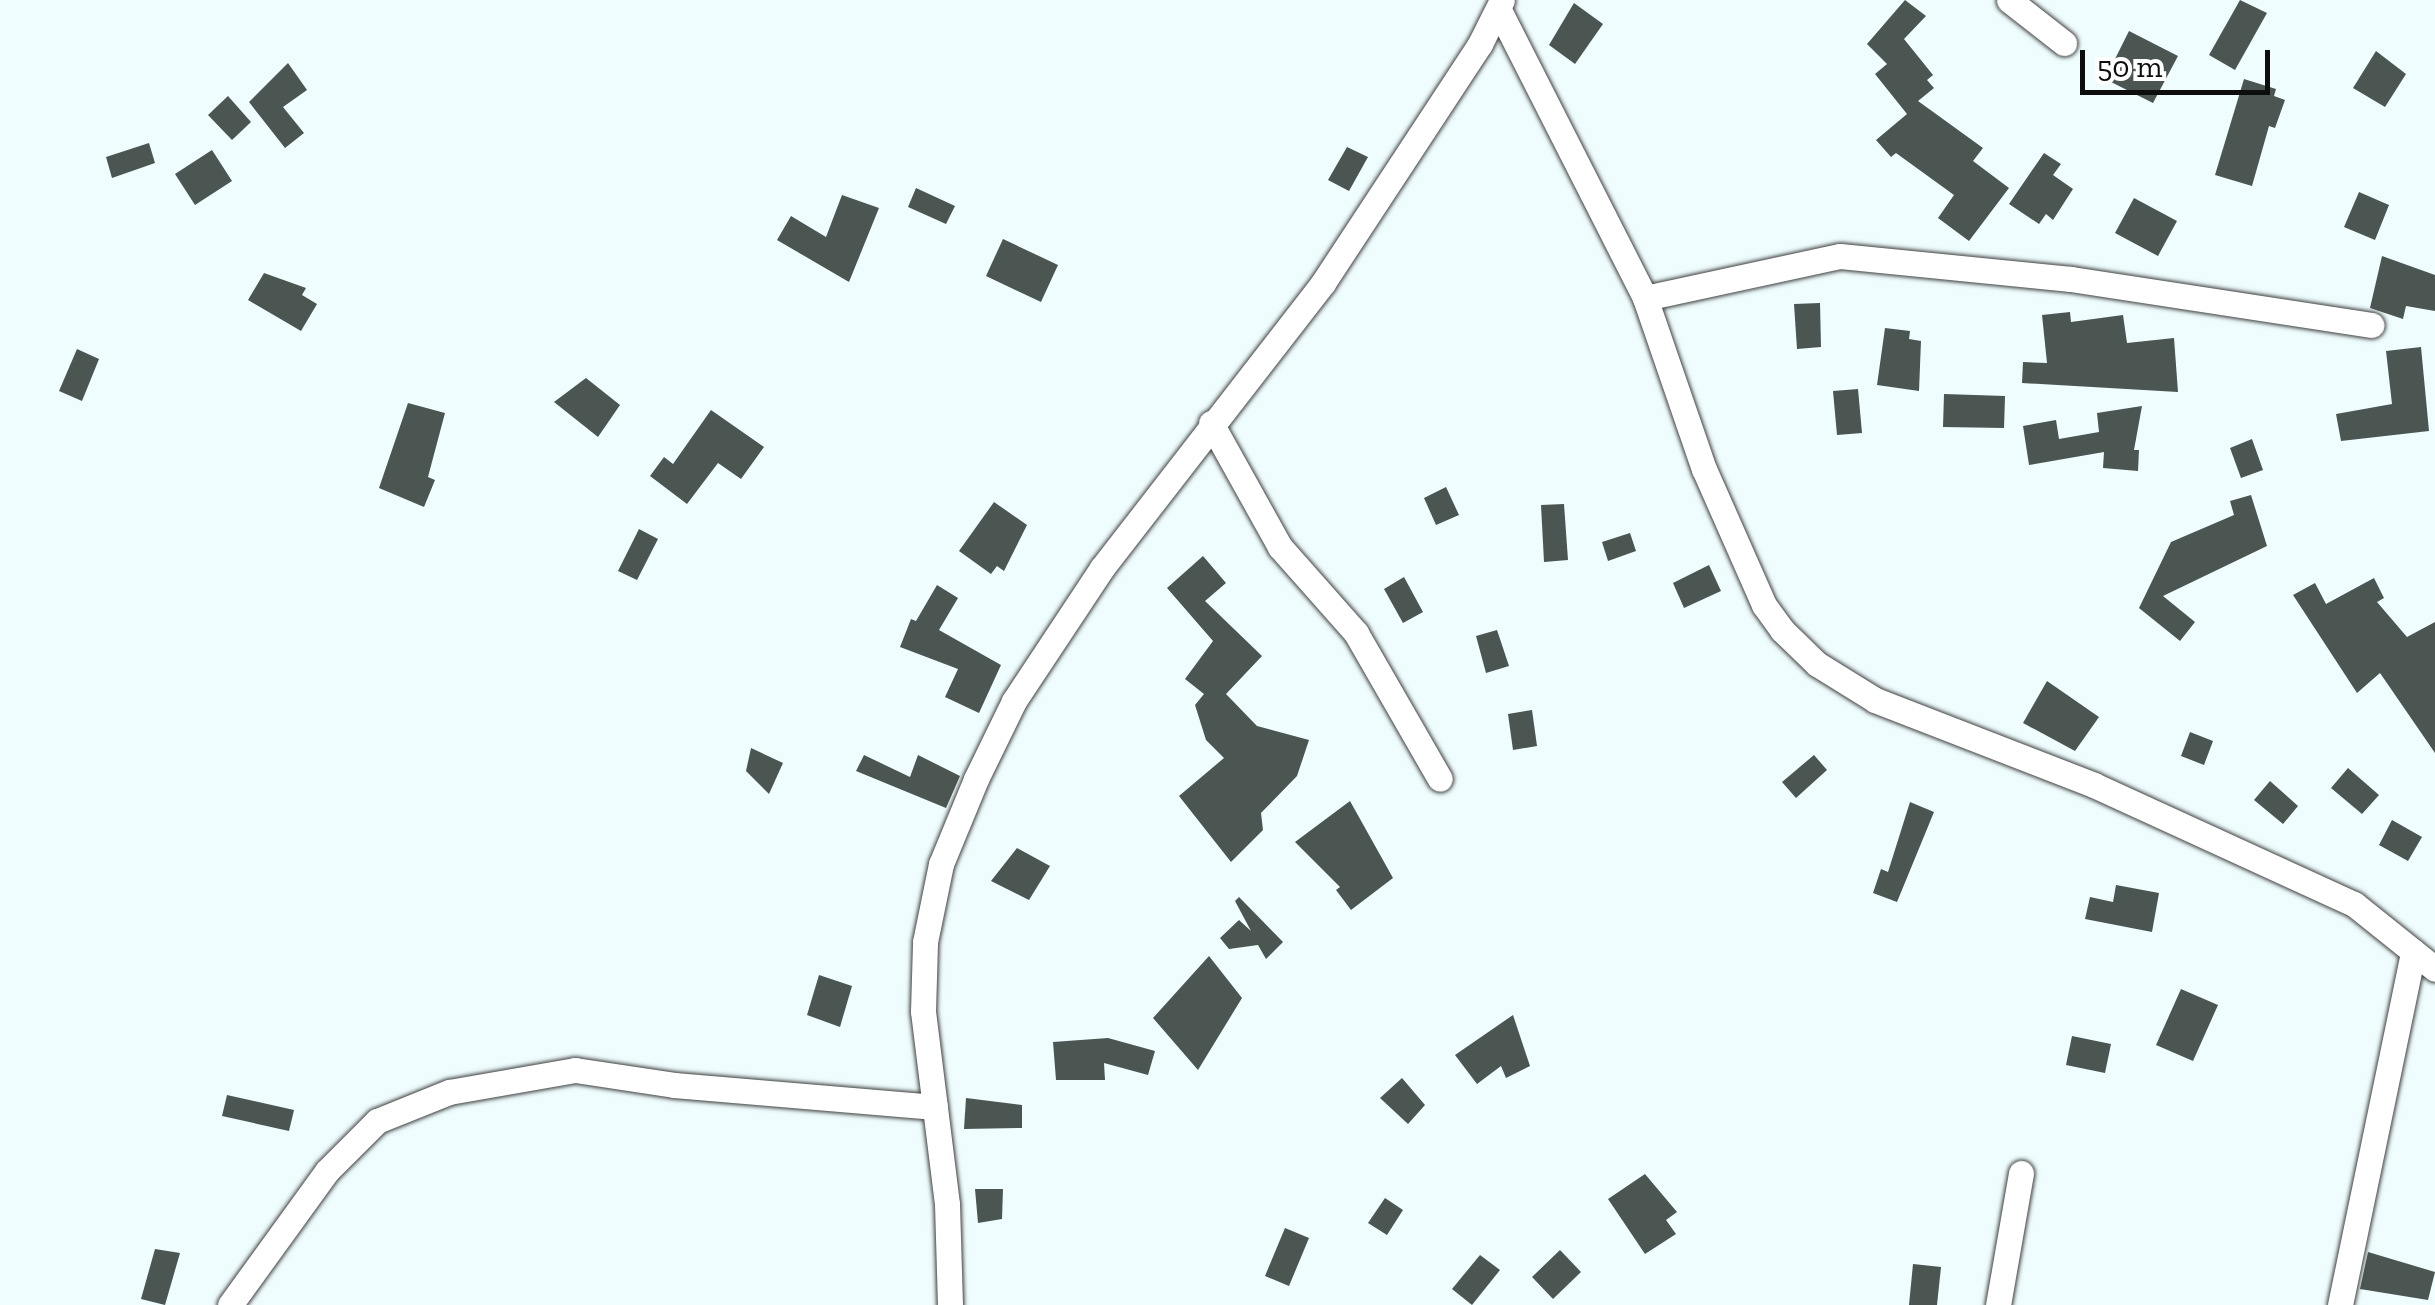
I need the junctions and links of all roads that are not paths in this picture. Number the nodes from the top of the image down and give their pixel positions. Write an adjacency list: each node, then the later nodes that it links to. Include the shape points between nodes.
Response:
1 (2009, 0): 3 (street)
2 (1501, 5): 4 (street); 6 (street, via 1323,283)
3 (2064, 42)
4 (1646, 298): 5 (street, via 1840,256 2071,279); 8 (street, via 1704,470 1764,605 1817,664 1875,700 2094,786 2354,904)
5 (2372, 326)
6 (1211, 423): 7 (street, via 1280,547 1356,633); 10 (street, via 1102,568 1014,702 941,864 925,942 924,1011)
7 (1440, 778)
8 (2413, 952): 9 (street); 15 (street)
9 (2435, 969)
10 (935, 1106): 12 (street, via 674,1086 575,1070 449,1092 377,1121 327,1170); 13 (street)
11 (2022, 1173): 14 (street)
12 (230, 1305)
13 (950, 1305)
14 (1998, 1305)
15 (2340, 1305)

